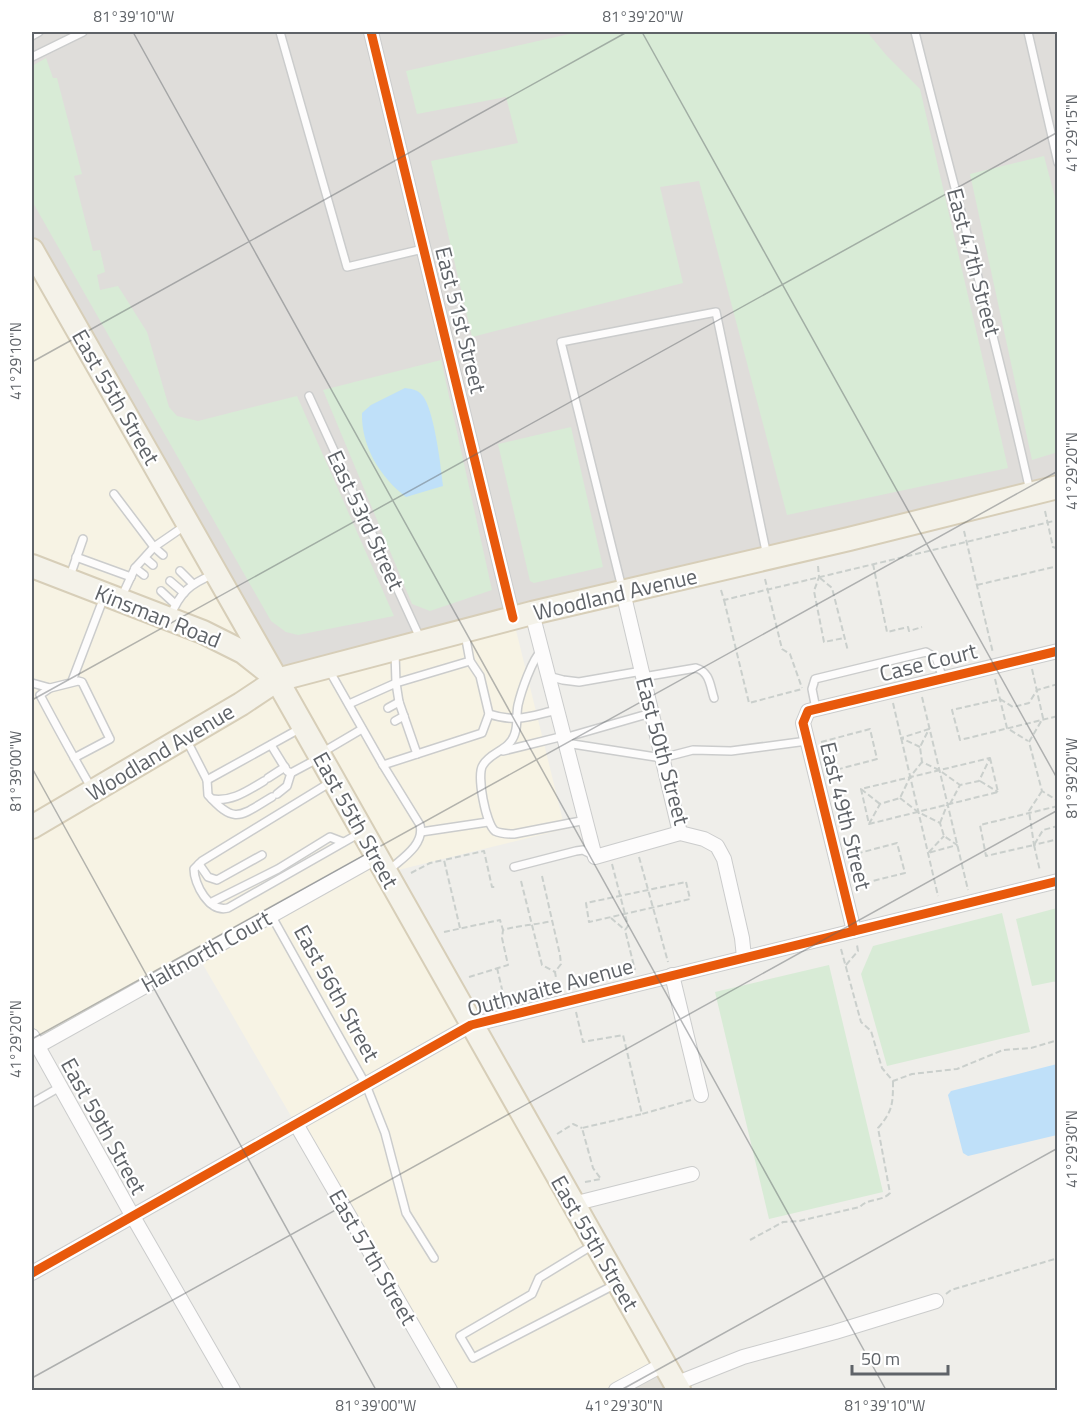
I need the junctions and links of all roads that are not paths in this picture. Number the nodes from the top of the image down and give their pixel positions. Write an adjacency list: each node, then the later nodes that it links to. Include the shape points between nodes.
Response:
1 (39, 32): 7 (lane)
2 (83, 32): 8 (lane)
3 (280, 32): 11 (lane, via 347,267)
4 (371, 32): 11 (street, East 51st Street)
5 (915, 32): 16 (lane, East 47th Street)
6 (1028, 32): 9 (lane)
7 (32, 36)
8 (32, 57)
9 (1055, 143): 10 (lane)
10 (1058, 163)
11 (423, 249): 39 (street, East 51st Street)
12 (32, 250): 17 (main road, East 55th Street)
13 (309, 396): 41 (lane, East 53rd Street)
14 (1058, 487): 16 (main road, Woodland Avenue)
15 (114, 494): 19 (lane)
16 (1038, 502): 26 (main road, Woodland Avenue)
17 (188, 523): 19 (lane); 28 (main road, East 55th Street)
18 (83, 539): 21 (lane)
19 (154, 547): 20 (lane); 22 (lane)
20 (163, 555)
21 (76, 557): 30 (lane); 31 (lane)
22 (145, 558): 23 (lane); 25 (lane)
23 (153, 565)
24 (32, 566): 31 (main road, Kinsman Road)
25 (135, 568): 29 (lane); 30 (lane)
26 (766, 569): 35 (main road, Woodland Avenue); 35 (lane, via 716,312 561,342)
27 (180, 571): 33 (lane)
28 (216, 573): 33 (lane); 50 (main road, East 55th Street)
29 (144, 575)
30 (131, 577): 37 (lane)
31 (68, 580): 37 (main road, Kinsman Road)
32 (170, 581): 36 (lane)
33 (192, 583): 36 (lane)
34 (161, 591): 38 (lane)
35 (623, 592): 39 (main road, Woodland Avenue); 47 (street, East 50th Street)
36 (184, 593): 38 (lane)
37 (113, 597): 38 (main road, Kinsman Road); 51 (lane)
38 (172, 612): 50 (main road, Kinsman Road, via 243,652)
39 (523, 616): 40 (main road, Woodland Avenue); 43 (street, East 51st Street)
40 (464, 632): 41 (main road, Woodland Avenue); 45 (lane)
41 (422, 643): 42 (main road, Woodland Avenue)
42 (395, 650): 46 (main road, Woodland Avenue); 53 (lane)
43 (542, 650): 48 (street, East 51st Street); 64 (lane, via 522,695)
44 (1058, 651): 49 (street, Case Court)
45 (470, 661): 53 (lane); 62 (lane, via 480,676)
46 (327, 667): 50 (main road, Woodland Avenue); 57 (lane)
47 (643, 674): 48 (lane, via 579,681); 55 (lane, via 701,670 708,677); 61 (street, East 50th Street)
48 (548, 676): 59 (street, East 51st Street)
49 (943, 679): 60 (street, Case Court); 60 (lane, via 936,658 926,652 814,679)
50 (277, 680): 67 (main road, East 55th Street); 68 (main road, Woodland Avenue)
51 (72, 681): 54 (lane); 75 (lane, via 81,682 110,739)
52 (32, 682): 54 (lane)
53 (396, 683): 56 (lane); 57 (lane)
54 (50, 688): 75 (lane, via 40,695)
55 (714, 698)
56 (399, 702): 58 (lane); 63 (lane)
57 (349, 704): 66 (lane)
58 (388, 708)
59 (557, 710): 64 (lane); 69 (street, East 51st Street)
60 (812, 710): 70 (street, East 49th Street, via 803,723)
61 (652, 712): 69 (lane); 76 (street, East 50th Street)
62 (489, 714): 64 (lane); 73 (lane, via 482,733)
63 (404, 716): 65 (lane); 73 (lane)
64 (517, 720): 72 (lane, via 514,736)
65 (395, 721)
66 (362, 725): 74 (lane); 77 (lane)
67 (304, 727): 71 (lane); 74 (main road, East 55th Street)
68 (185, 737): 80 (lane); 82 (main road, Woodland Avenue)
69 (565, 739): 72 (lane); 76 (lane); 84 (street, East 51st Street)
70 (811, 742): 76 (lane, via 693,750); 98 (street, East 49th Street)
71 (271, 745): 78 (lane); 80 (lane)
72 (500, 752): 86 (lane, via 483,764 479,775)
73 (417, 754): 77 (lane)
74 (320, 756): 79 (lane); 81 (main road, East 55th Street)
75 (74, 758): 82 (lane)
76 (662, 758): 88 (street, East 50th Street)
77 (383, 765): 87 (lane)
78 (285, 767): 79 (lane); 83 (lane, via 240,794 224,801)
79 (291, 773): 83 (lane, via 287,786 248,811 230,814)
80 (207, 780): 83 (lane)
81 (333, 780): 89 (main road, East 55th Street); 92 (lane)
82 (93, 792): 85 (main road, Woodland Avenue)
83 (212, 799)
84 (586, 820): 86 (lane, via 514,834 494,830); 91 (street, East 51st Street)
85 (35, 822)
86 (488, 822): 87 (lane)
87 (421, 832): 93 (lane, via 413,848)
88 (680, 833): 91 (street); 99 (street, East 50th Street, via 717,846 724,859)
89 (352, 837): 93 (main road, East 55th Street); 96 (lane, via 330,837); 96 (lane, via 228,908 223,910)
90 (262, 855): 92 (lane, via 217,880 208,877)
91 (595, 857): 94 (lane, via 576,850)
92 (199, 864): 96 (lane, via 194,869 194,878)
93 (381, 865): 97 (street, Haltnorth Court); 101 (main road, East 55th Street)
94 (514, 867)
95 (1058, 881): 98 (street, Outhwaite Avenue)
96 (210, 903)
97 (271, 915): 102 (street, Haltnorth Court); 103 (lane, East 56th Street)
98 (855, 938): 99 (street, Outhwaite Avenue)
99 (744, 957): 100 (street, Outhwaite Avenue)
100 (670, 968): 101 (street, Outhwaite Avenue); 105 (street)
101 (471, 1025): 103 (street, Outhwaite Avenue); 109 (main road, East 55th Street)
102 (35, 1041): 104 (street, East 59th Street)
103 (366, 1085): 107 (street, Outhwaite Avenue); 112 (lane, East 56th Street, via 385,1133 406,1214)
104 (60, 1087): 106 (lane); 110 (street, East 59th Street)
105 (701, 1095)
106 (32, 1103)
107 (296, 1124): 110 (street, Outhwaite Avenue); 119 (street, East 57th Street)
108 (692, 1174): 109 (street)
109 (573, 1204): 111 (main road, East 55th Street)
110 (132, 1215): 113 (street, Outhwaite Avenue); 118 (street, East 59th Street)
111 (595, 1243): 114 (main road, East 55th Street); 114 (lane, via 539,1278 532,1294 460,1336 473,1358)
112 (434, 1258)
113 (32, 1274)
114 (618, 1282): 116 (main road, East 55th Street)
115 (936, 1301): 117 (street, via 745,1356)
116 (664, 1364): 117 (main road, East 55th Street); 120 (street)
117 (677, 1387)
118 (233, 1390)
119 (450, 1390)
120 (616, 1390)

